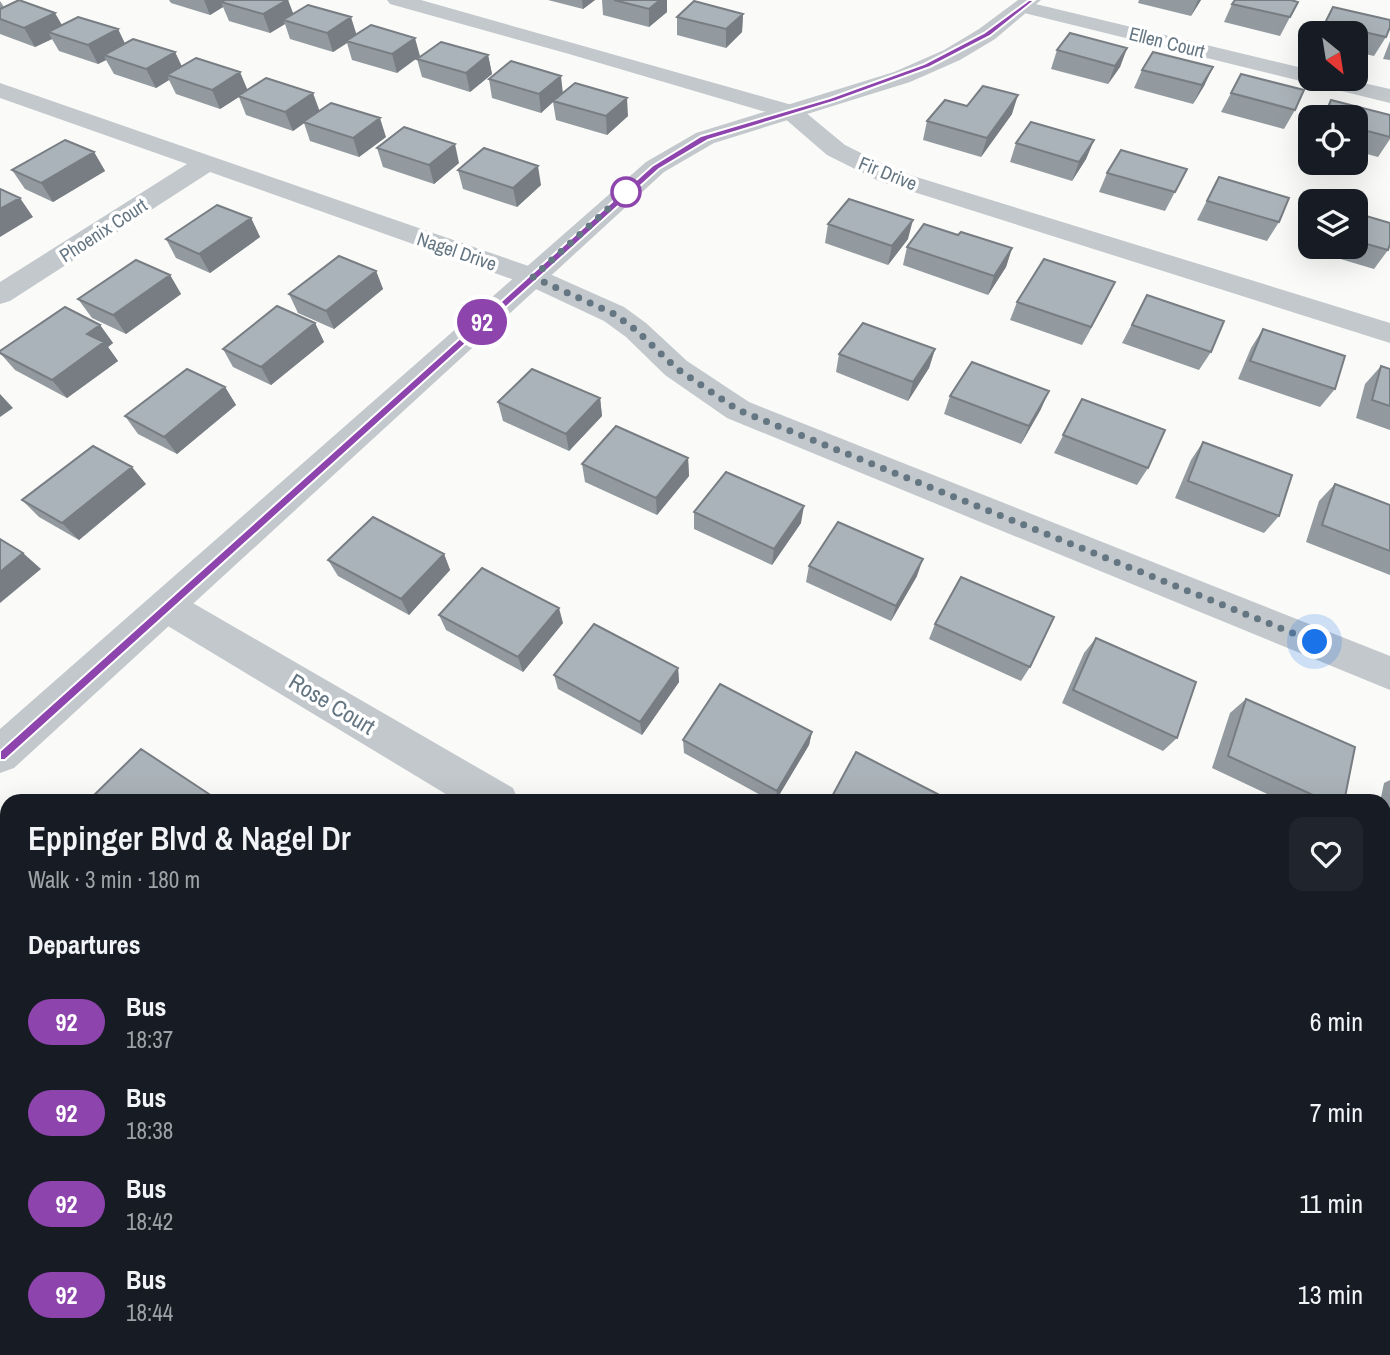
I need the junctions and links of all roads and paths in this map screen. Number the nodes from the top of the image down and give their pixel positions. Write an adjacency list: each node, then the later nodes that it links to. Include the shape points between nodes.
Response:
1 (397, 0): 7 (street, Fir Drive)
2 (1027, 3): 3 (street, Ellen Court); 7 (street, via 952,55 902,77)
3 (1298, 74)
4 (0, 90): 8 (street, Nagel Drive)
5 (1368, 91): 6 (street)
6 (1390, 96)
7 (791, 112): 9 (street, via 705,138 655,167); 11 (street, Fir Drive, via 836,150 888,176)
8 (205, 164): 9 (street, Nagel Drive); 10 (street, Phoenix Court)
9 (533, 277): 12 (street); 13 (street, Nagel Drive, via 614,314 676,368 738,410)
10 (0, 295)
11 (1390, 332)
12 (166, 606): 14 (street); 15 (street, Rose Court)
13 (1390, 673)
14 (0, 755)
15 (484, 794)

